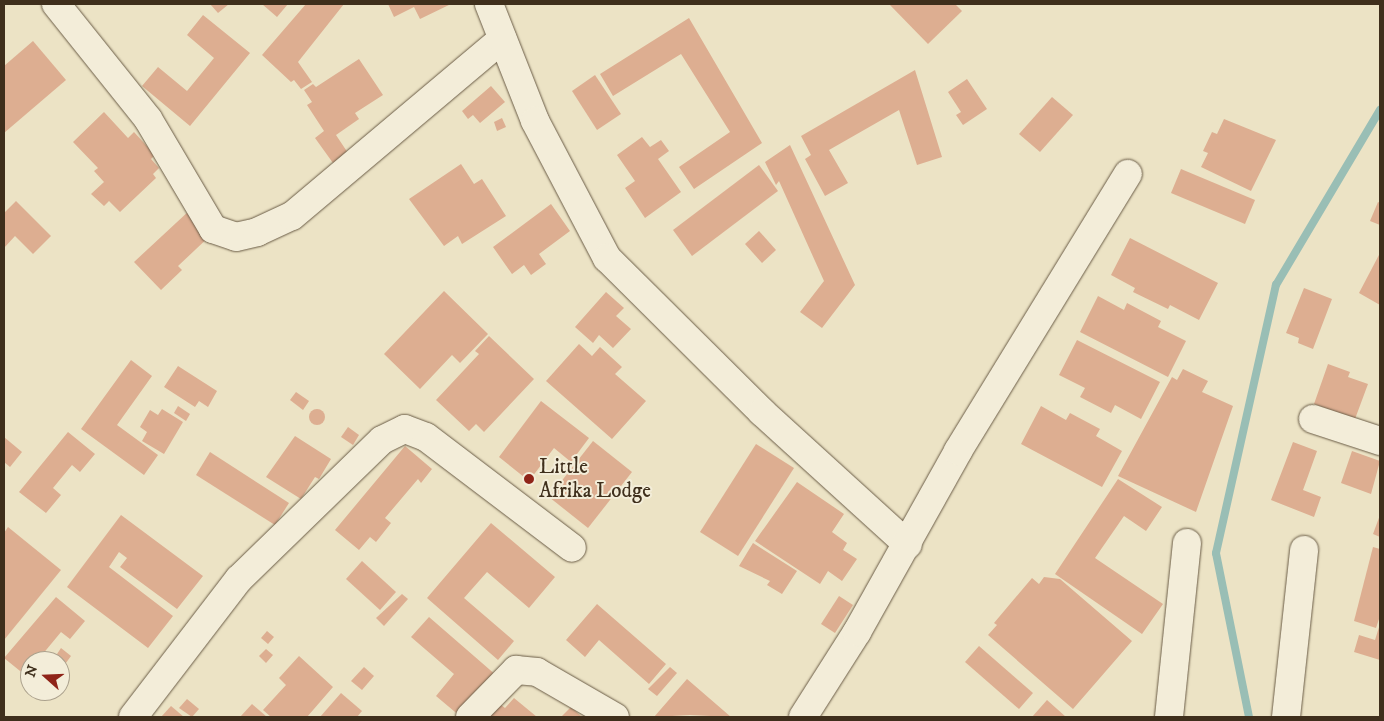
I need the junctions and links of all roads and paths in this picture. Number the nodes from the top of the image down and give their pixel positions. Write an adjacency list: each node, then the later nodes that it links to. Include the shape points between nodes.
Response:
1 (56, 4): 3 (street, via 148,119 213,229 236,237 257,232 292,216)
2 (489, 4): 3 (street)
3 (502, 38): 8 (street, via 535,121 608,258 762,412)
4 (1128, 174): 8 (street, via 958,451)
5 (1313, 419): 6 (street)
6 (1380, 441)
7 (1187, 543): 15 (street)
8 (908, 545): 14 (street)
9 (572, 548): 11 (street, via 426,437 405,429 382,440 239,579)
10 (1304, 550): 16 (street)
11 (133, 717)
12 (470, 717): 13 (street, via 516,670 537,672)
13 (615, 717)
14 (803, 717)
15 (1169, 717)
16 (1286, 717)

